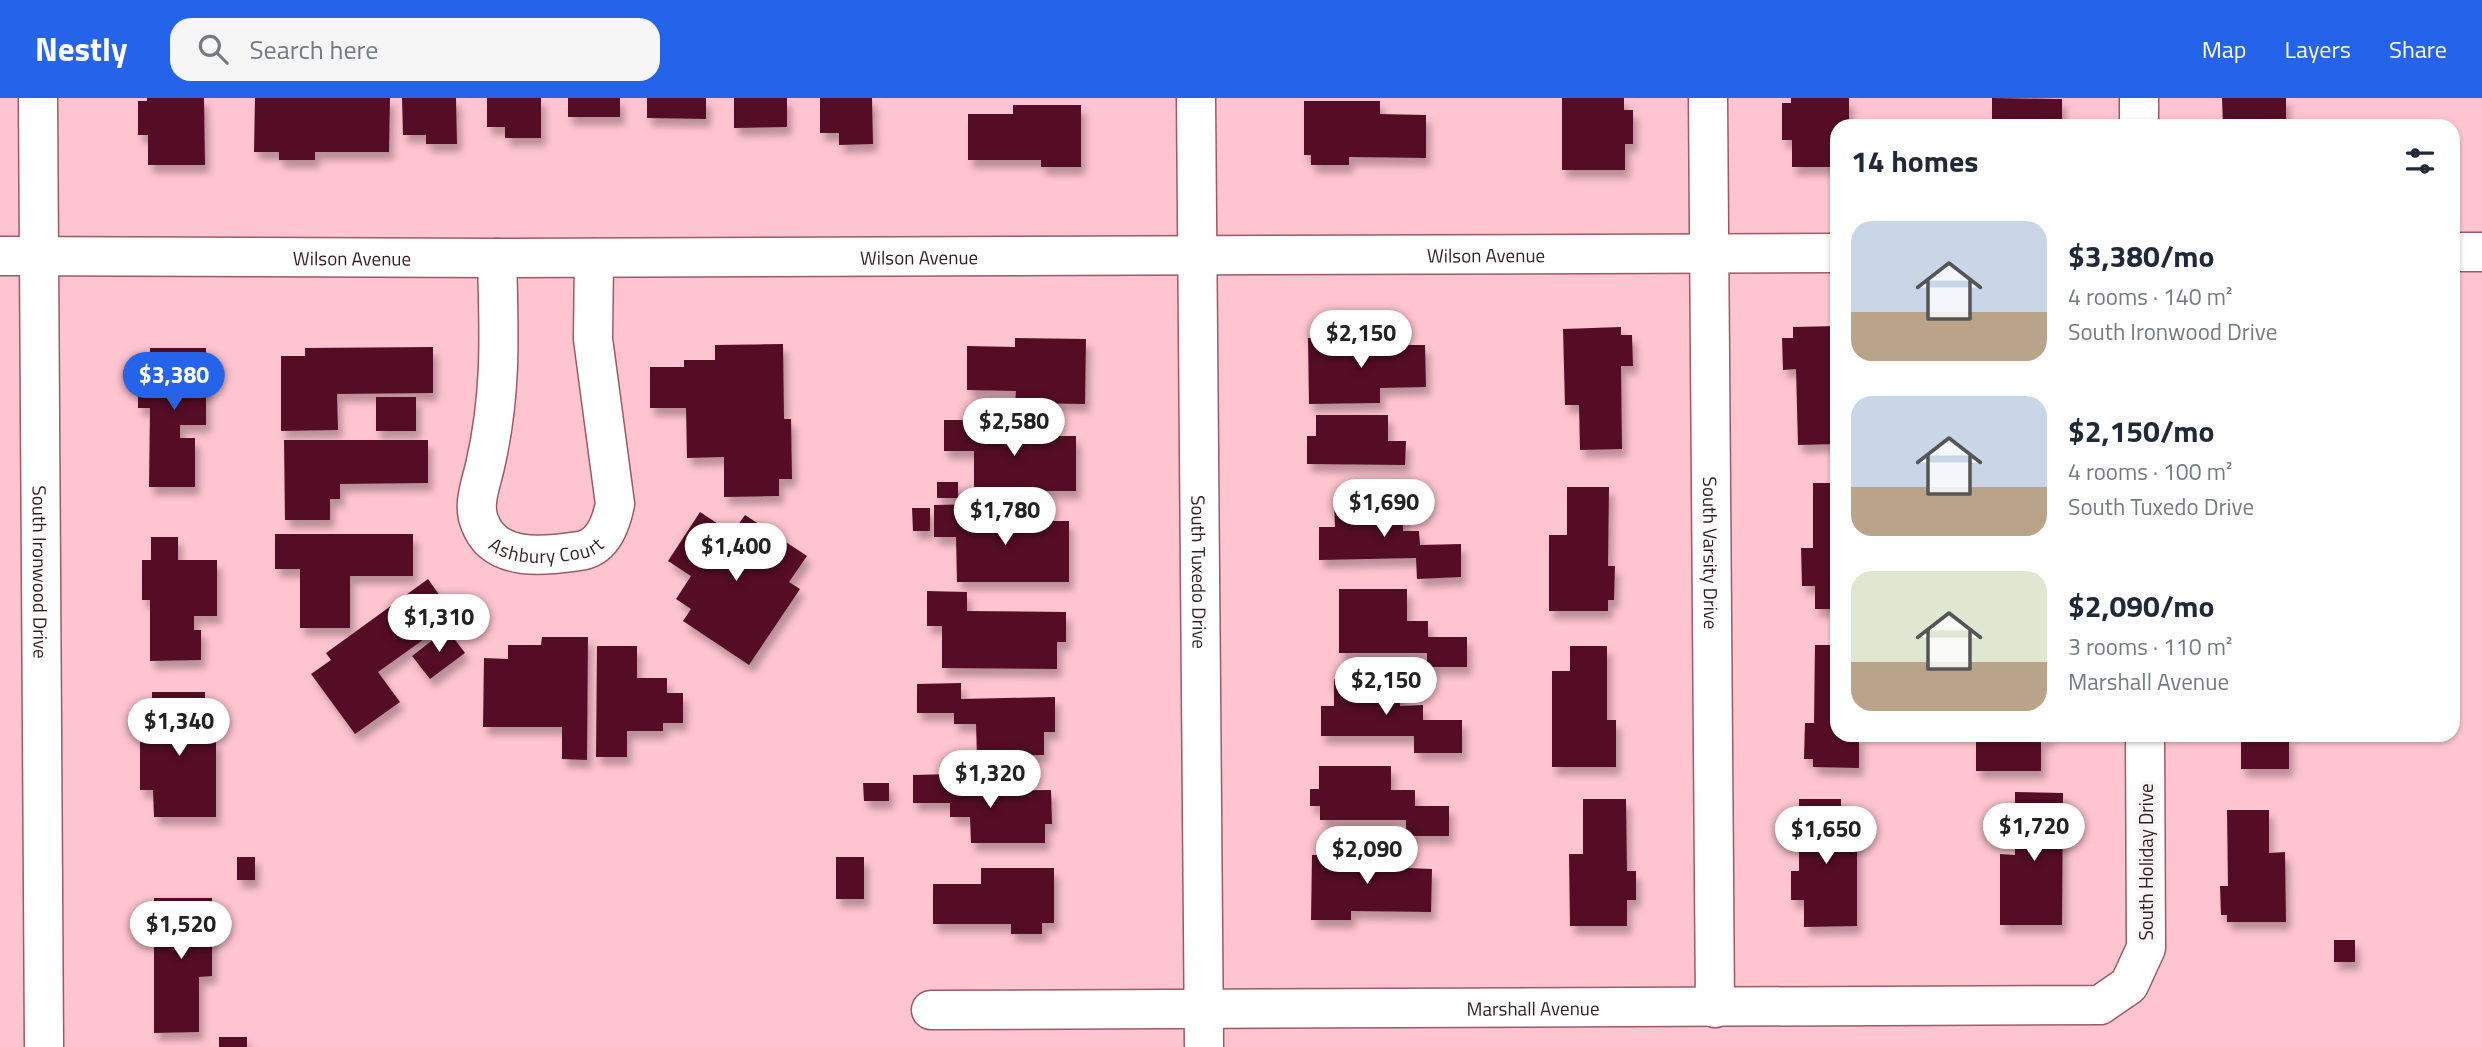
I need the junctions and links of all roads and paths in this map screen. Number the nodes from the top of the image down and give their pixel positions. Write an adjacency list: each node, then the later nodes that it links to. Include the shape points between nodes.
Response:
1 (38, 98): 12 (street, South Ironwood Drive)
2 (1196, 98): 10 (street, South Tuxedo Drive)
3 (1708, 98): 8 (street, South Varsity Drive)
4 (2139, 98): 5 (street)
5 (2139, 119)
6 (2460, 252): 7 (street)
7 (2482, 252)
8 (1709, 253): 9 (street, Wilson Avenue); 10 (street, Wilson Avenue); 17 (street, South Varsity Drive)
9 (1830, 253)
10 (1198, 254): 14 (street, Wilson Avenue); 18 (street, South Tuxedo Drive)
11 (0, 256): 12 (street, Wilson Avenue)
12 (39, 256): 13 (street, Wilson Avenue); 20 (street, South Ironwood Drive)
13 (497, 258): 14 (street, Wilson Avenue); 14 (street, Ashbury Court, via 500,364 494,428 476,502 480,524 492,542 512,552 546,556 596,545 610,526 615,504 593,340)
14 (594, 258)
15 (2145, 742): 16 (street, South Holiday Drive, via 2146,948)
16 (2129, 985): 17 (street, Marshall Avenue, via 2100,1005)
17 (1715, 1008): 18 (street, Marshall Avenue)
18 (1204, 1009): 19 (street, Marshall Avenue); 21 (street, South Tuxedo Drive)
19 (931, 1010)
20 (44, 1047)
21 (1204, 1047)

